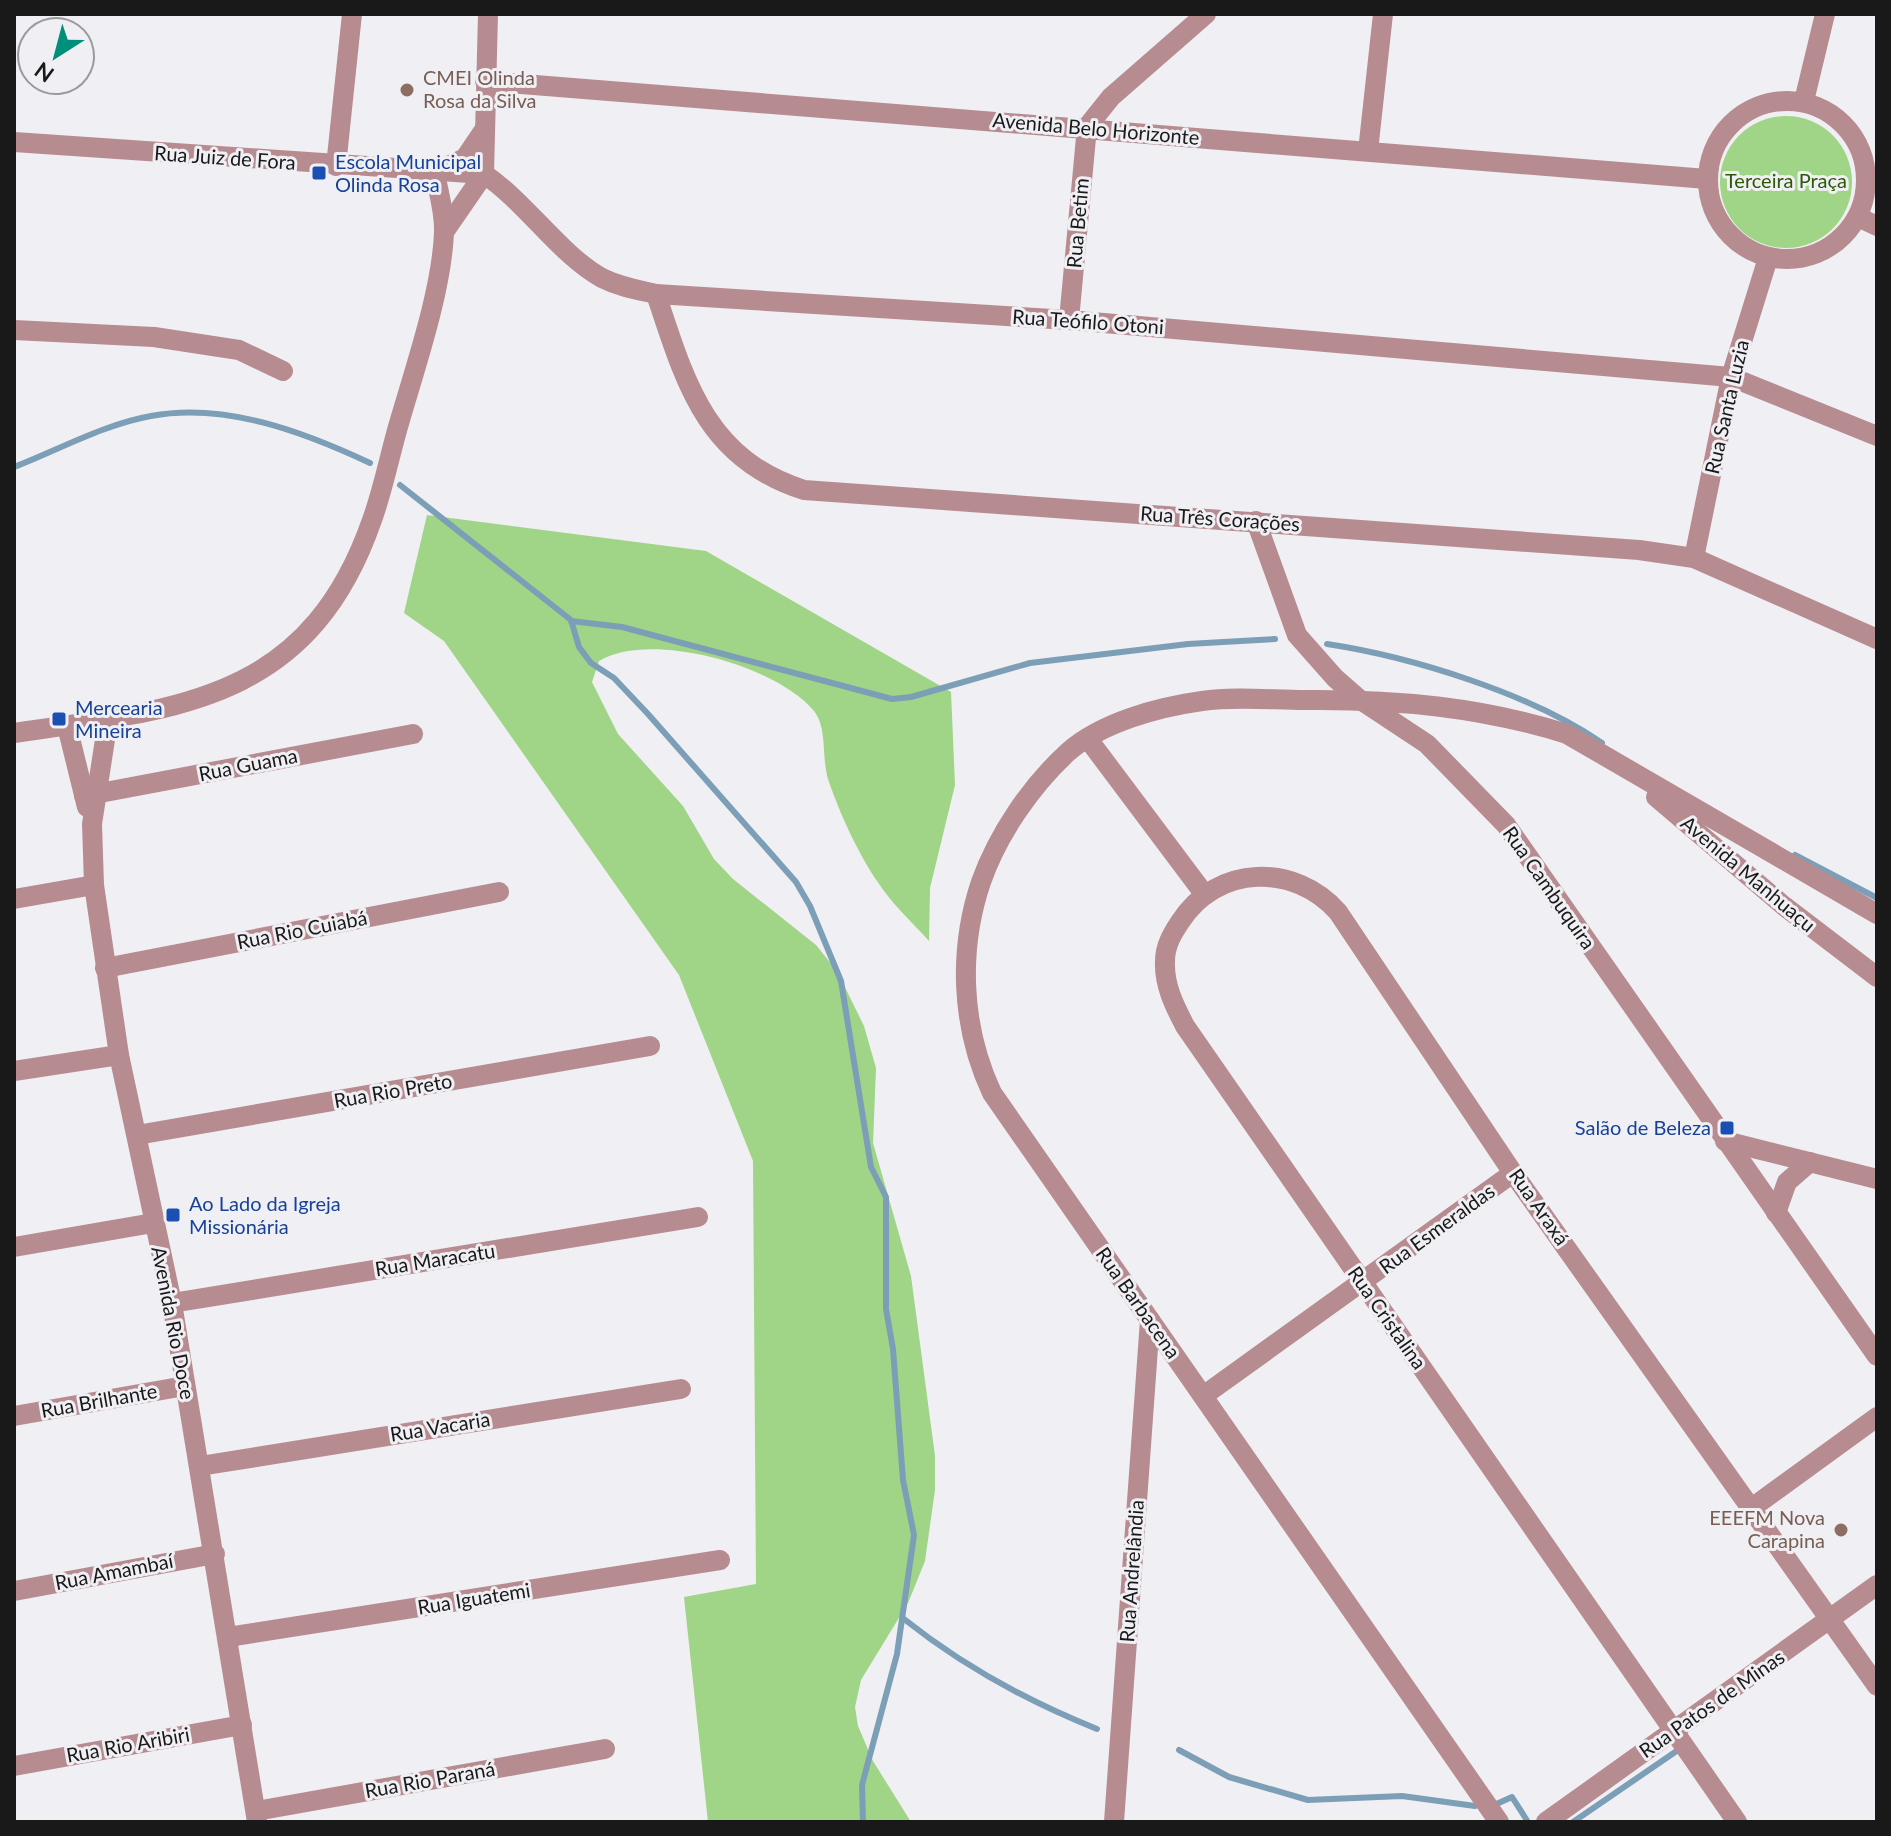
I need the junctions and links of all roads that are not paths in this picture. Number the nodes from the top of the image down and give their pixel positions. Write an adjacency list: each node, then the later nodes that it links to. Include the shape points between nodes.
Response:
1 (352, 14): 12 (street)
2 (1206, 14): 8 (street, via 1138,72)
3 (1383, 14): 11 (street)
4 (1825, 14): 7 (street)
5 (488, 16): 6 (street)
6 (485, 81): 8 (street, Avenida Belo Horizonte); 9 (street)
7 (1804, 101): 15 (street, via 1768,103 1732,122 1718,138); 16 (street, via 1833,116 1861,151 1865,195)
8 (1087, 127): 11 (street, Avenida Belo Horizonte); 21 (street, Rua Betim)
9 (484, 130): 13 (street, via 465,158); 14 (street)
10 (14, 142): 12 (street, Rua Juiz de Fora)
11 (1368, 151): 15 (street, Avenida Belo Horizonte)
12 (336, 166): 13 (street, Rua Juiz de Fora)
13 (435, 172): 14 (street, Rua Juiz de Fora); 18 (street)
14 (484, 174): 18 (street); 20 (street, Rua Teófilo Otoni, via 590,270 624,287)
15 (1707, 179): 19 (street, via 1713,210 1731,237)
16 (1858, 217): 17 (street); 19 (street, via 1842,238 1820,253)
17 (1877, 226)
18 (444, 232): 30 (street, via 419,357 372,520 338,595 294,645 227,689 194,703)
19 (1768, 258): 24 (street, Rua Santa Luzia)
20 (656, 294): 21 (street, Rua Teófilo Otoni); 26 (street, Rua Três Corações, via 688,388 702,413 745,461 782,483 804,490)
21 (1069, 320): 24 (street, Rua Teófilo Otoni)
22 (14, 330): 23 (street, via 154,337 239,350)
23 (283, 371)
24 (1731, 377): 25 (street, Rua Teófilo Otoni); 27 (street, Rua Santa Luzia)
25 (1877, 436)
26 (1256, 521): 27 (street, Rua Três Corações); 29 (street, via 1297,635)
27 (1694, 558): 28 (street, Rua Três Corações)
28 (1877, 639)
29 (1359, 699): 34 (street, via 1205,700 1129,719); 35 (street, Avenida Manhuaçu, via 1515,718 1567,734); 48 (street, Rua Cambuquira, via 1427,744 1506,825)
30 (108, 720): 31 (street); 36 (street, Avenida Rio Doce)
31 (67, 726): 32 (street); 36 (street, Avenida Rio Doce)
32 (14, 733)
33 (413, 734): 36 (street, Rua Guama)
34 (1088, 739): 39 (street); 58 (street, Rua Barbacena, via 1069,751 1022,805 985,870 970,914 967,1007 972,1044 996,1101)
35 (1622, 768): 41 (street, Avenida Manhuaçu); 43 (street, Avenida Manhuaçu, via 1784,906)
36 (91, 794): 37 (street, Avenida Rio Doce)
37 (94, 885): 40 (street); 42 (street, Avenida Rio Doce)
38 (499, 892): 42 (street, Rua Rio Cuiabá)
39 (1205, 895): 50 (street, Rua Araxá, via 1234,879 1257,876 1287,878 1326,898); 56 (street, Rua Cristalina, via 1170,937 1165,958 1173,1003 1200,1050)
40 (14, 899)
41 (1877, 914)
42 (105, 968): 45 (street, Avenida Rio Doce)
43 (1877, 977)
44 (650, 1046): 47 (street, Rua Rio Preto)
45 (119, 1055): 46 (street); 47 (street, Avenida Rio Doce)
46 (14, 1071)
47 (137, 1135): 54 (street, Avenida Rio Doce)
48 (1725, 1141): 49 (street); 52 (street, Rua Cambuquira)
49 (1810, 1162): 51 (street); 52 (street, via 1787,1182)
50 (1513, 1173): 56 (street, Rua Esmeraldas); 66 (street, Rua Araxá)
51 (1877, 1179)
52 (1776, 1213): 59 (street, Rua Cambuquira)
53 (698, 1217): 57 (street, Rua Maracatu)
54 (153, 1223): 55 (street); 57 (street, Avenida Rio Doce)
55 (14, 1247)
56 (1363, 1283): 62 (street, Rua Esmeraldas); 75 (street, Rua Cristalina)
57 (172, 1303): 60 (street, Avenida Rio Doce)
58 (1150, 1320): 62 (street, Rua Barbacena); 79 (street, Rua Andrelândia)
59 (1877, 1356)
60 (185, 1386): 63 (street, Rua Brilhante); 65 (street, Avenida Rio Doce)
61 (681, 1389): 65 (street, Rua Vacaria)
62 (1203, 1396): 80 (street, Rua Barbacena)
63 (14, 1416)
64 (1877, 1417): 66 (street)
65 (200, 1466): 67 (street, Avenida Rio Doce)
66 (1753, 1507): 71 (street, Rua Araxá)
67 (215, 1554): 70 (street, Rua Amambaí); 72 (street, Avenida Rio Doce)
68 (720, 1560): 72 (street, Rua Iguatemi)
69 (1877, 1585): 71 (street, Rua Patos de Minas)
70 (14, 1591)
71 (1830, 1621): 73 (street, Rua Araxá); 75 (street, Rua Patos de Minas)
72 (228, 1637): 74 (street, Avenida Rio Doce)
73 (1877, 1686)
74 (242, 1725): 77 (street, Rua Rio Aribiri); 78 (street, Avenida Rio Doce)
75 (1677, 1730): 81 (street, Rua Patos de Minas); 82 (street, Rua Cristalina)
76 (605, 1749): 78 (street, Rua Rio Paraná)
77 (14, 1766)
78 (257, 1817)
79 (1114, 1822)
80 (1499, 1822)
81 (1546, 1822)
82 (1737, 1822)

